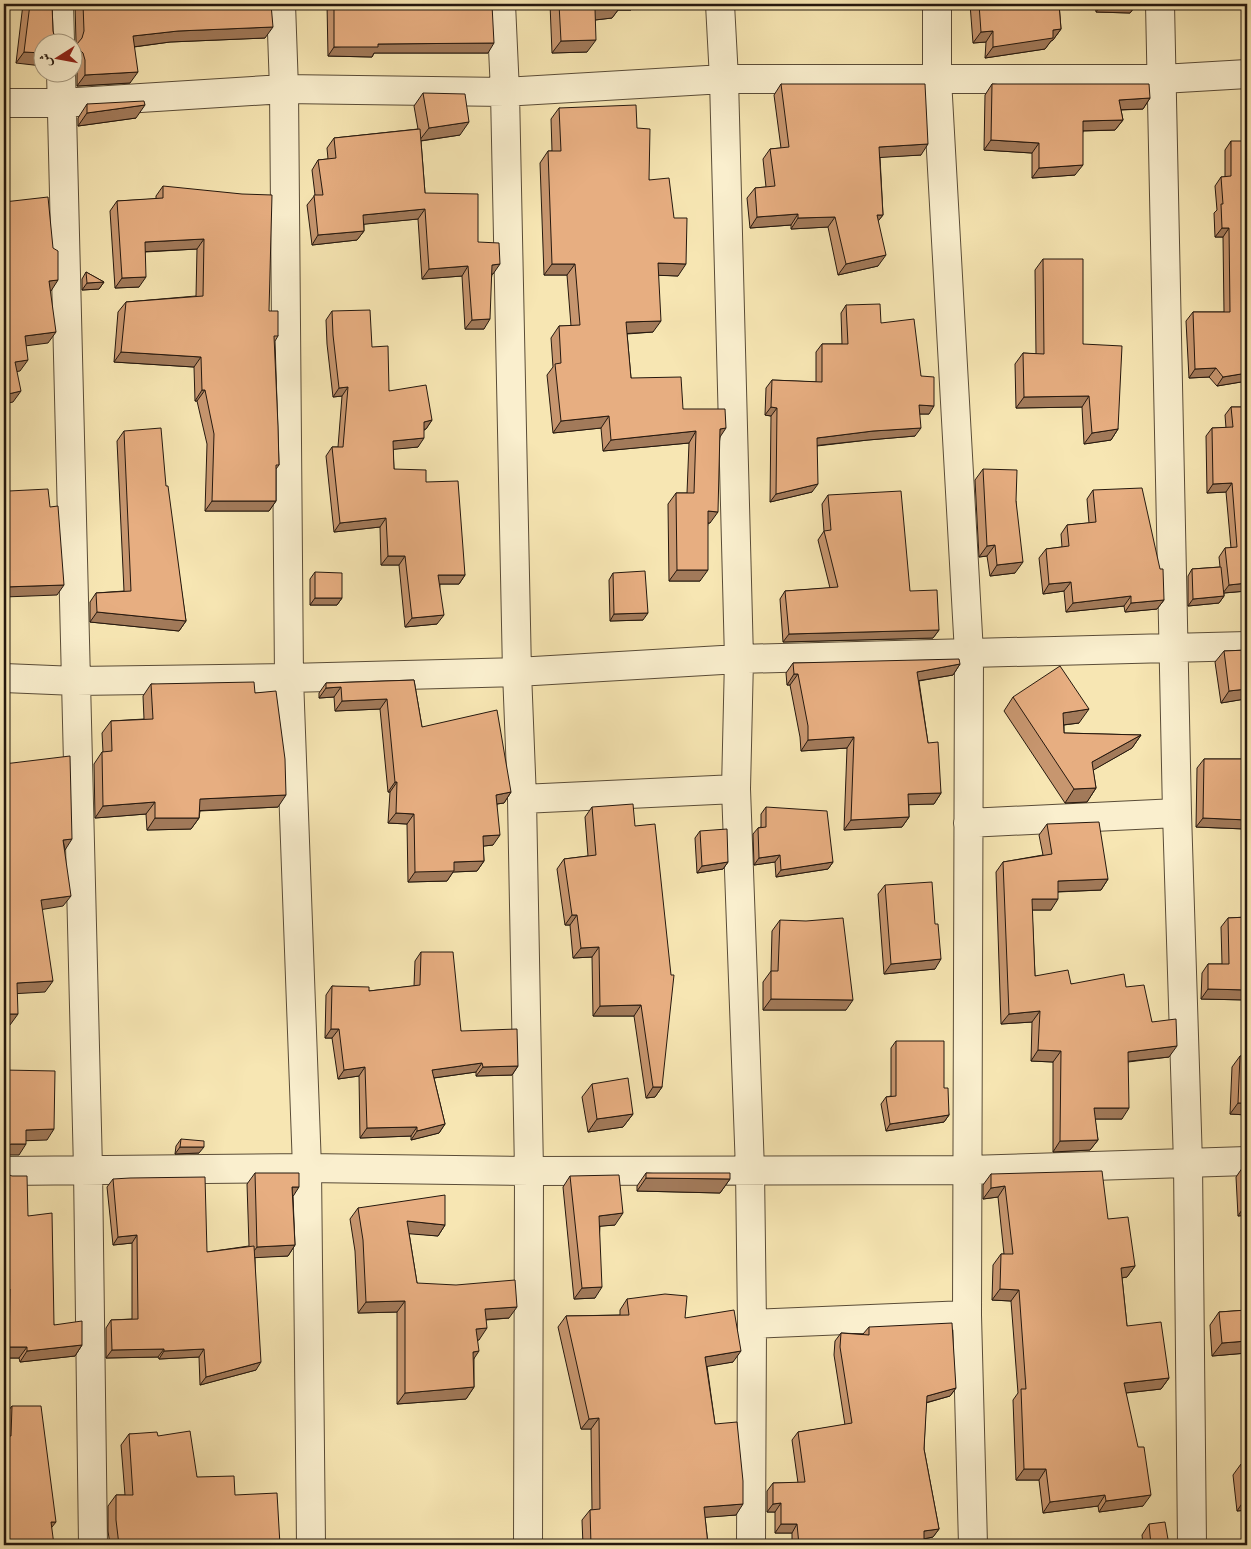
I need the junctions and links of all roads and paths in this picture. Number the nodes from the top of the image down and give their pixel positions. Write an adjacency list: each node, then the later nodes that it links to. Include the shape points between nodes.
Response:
1 (59, 4): 7 (street)
2 (282, 4): 13 (street)
3 (502, 4): 14 (street)
4 (720, 4): 9 (street)
5 (937, 4): 10 (street)
6 (1160, 4): 11 (street)
7 (60, 32)
8 (1247, 74): 11 (street)
9 (724, 79): 10 (street); 14 (street); 20 (street)
10 (937, 79): 11 (street); 19 (street)
11 (1162, 79): 18 (street)
12 (61, 82): 16 (street)
13 (284, 89): 14 (street); 16 (street); 23 (street)
14 (505, 92): 21 (street)
15 (4, 103): 16 (street)
16 (61, 103): 24 (street)
17 (1247, 646): 18 (street)
18 (1174, 649): 19 (street); 27 (street)
19 (969, 653): 20 (street); 28 (street)
20 (739, 659): 21 (street); 25 (street)
21 (517, 672): 23 (street); 26 (street)
22 (4, 678): 24 (street)
23 (289, 678): 24 (street); 31 (street)
24 (76, 681): 32 (street)
25 (736, 789): 26 (street); 34 (street)
26 (522, 799): 36 (street)
27 (1177, 813): 28 (street); 30 (street)
28 (968, 823): 35 (street)
29 (1247, 1161): 30 (street)
30 (1188, 1163): 35 (street); 44 (street)
31 (306, 1168): 32 (street); 36 (street); 40 (street)
32 (88, 1169): 33 (street); 39 (street)
33 (4, 1170)
34 (750, 1170): 35 (street); 36 (street); 38 (street)
35 (969, 1170): 37 (street)
36 (529, 1171): 41 (street)
37 (967, 1315): 38 (street); 43 (street)
38 (752, 1324): 42 (street)
39 (93, 1545)
40 (311, 1545)
41 (528, 1545)
42 (751, 1545)
43 (973, 1545)
44 (1192, 1545)

